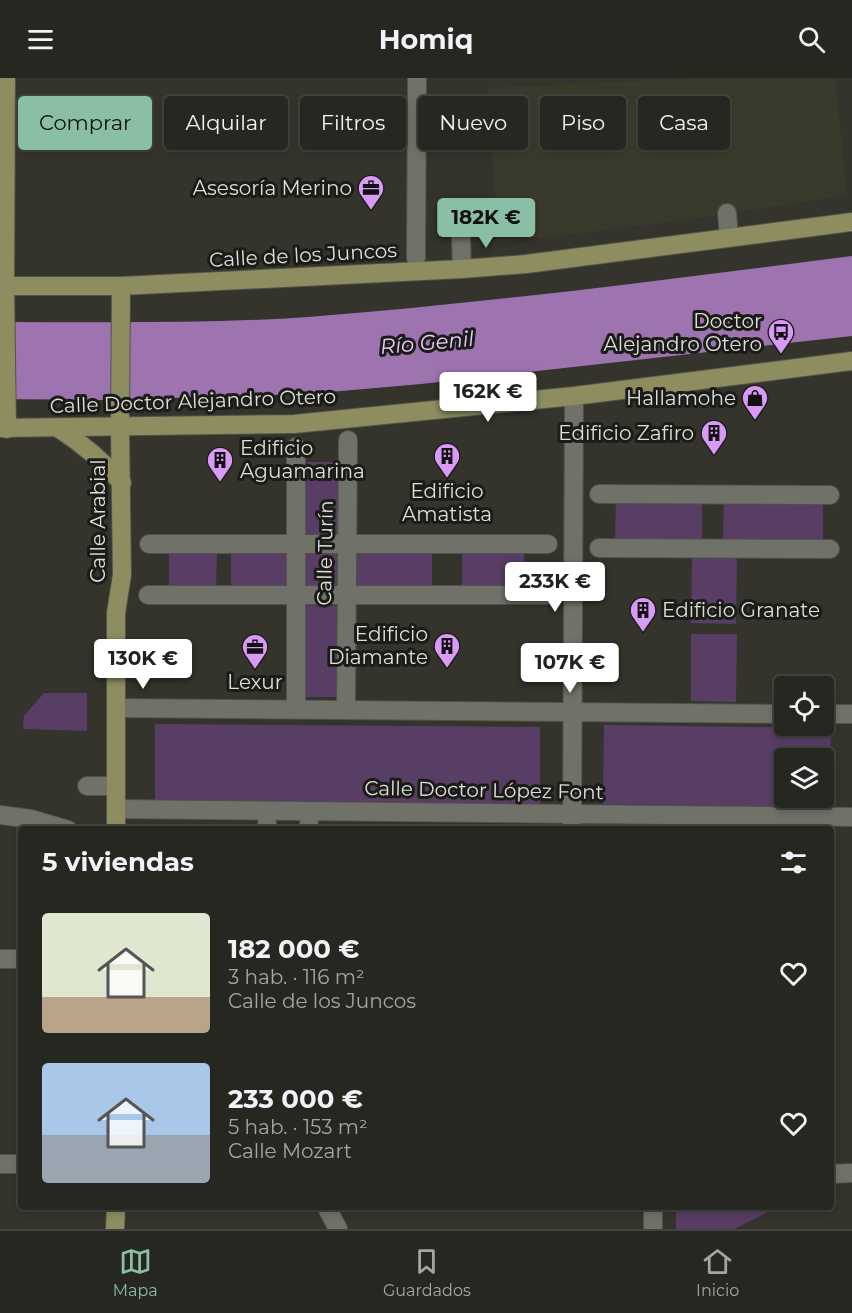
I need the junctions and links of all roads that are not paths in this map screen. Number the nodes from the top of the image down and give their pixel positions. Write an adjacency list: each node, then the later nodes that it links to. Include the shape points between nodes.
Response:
1 (6, 78): 10 (main road)
2 (417, 78): 7 (street)
3 (727, 213): 6 (street)
4 (852, 222): 6 (main road, Calle de los Juncos)
5 (461, 237): 8 (street)
6 (729, 237): 8 (main road, Calle de los Juncos)
7 (416, 258)
8 (462, 270): 9 (main road, Calle de los Juncos)
9 (122, 286): 10 (main road, Calle de los Juncos); 14 (main road, Calle Arabial)
10 (4, 304): 15 (main road)
11 (852, 361): 12 (main road, Calle Doctor Alejandro Otero)
12 (574, 396): 14 (main road, Calle Doctor Alejandro Otero, via 294,424); 34 (street)
13 (58, 428): 14 (main road, Calle Doctor Alejandro Otero); 15 (main road, Calle Doctor Alejandro Otero); 18 (main road, via 97,456)
14 (120, 428): 18 (main road, Calle Arabial)
15 (4, 429)
16 (348, 441): 23 (street, Calle Turín)
17 (296, 447): 22 (street, Calle Turín)
18 (122, 483): 33 (main road, Calle Arabial, via 123,575 116,614)
19 (598, 494): 20 (street)
20 (830, 495)
21 (149, 544): 22 (street)
22 (296, 544): 23 (street); 28 (street, Calle Turín)
23 (347, 544): 24 (street); 29 (street, Calle Turín)
24 (548, 544)
25 (599, 548): 26 (street)
26 (830, 549)
27 (148, 595): 28 (street)
28 (296, 595): 29 (street); 32 (street, Calle Turín)
29 (347, 595): 30 (street); 31 (street, Calle Turín)
30 (548, 596)
31 (346, 702)
32 (296, 703)
33 (116, 708): 34 (street); 39 (main road, Calle Arabial)
34 (573, 712): 35 (street); 43 (street)
35 (774, 714)
36 (834, 714): 37 (street)
37 (852, 714)
38 (87, 786): 39 (street)
39 (116, 786): 40 (main road, Calle Arabial)
40 (116, 809): 43 (street, Calle Doctor López Font, via 533,813); 45 (main road, Calle Arabial)
41 (0, 815): 44 (street)
42 (852, 817): 43 (street, Calle Doctor López Font)
43 (572, 822)
44 (55, 826)
45 (116, 826)
46 (0, 959): 47 (street)
47 (18, 959)
48 (0, 1164): 49 (street)
49 (18, 1164)
50 (852, 1173): 51 (street)
51 (834, 1174)
52 (116, 1210): 55 (main road)
53 (328, 1210): 56 (street)
54 (653, 1210): 57 (street)
55 (116, 1229)
56 (338, 1229)
57 (653, 1229)

